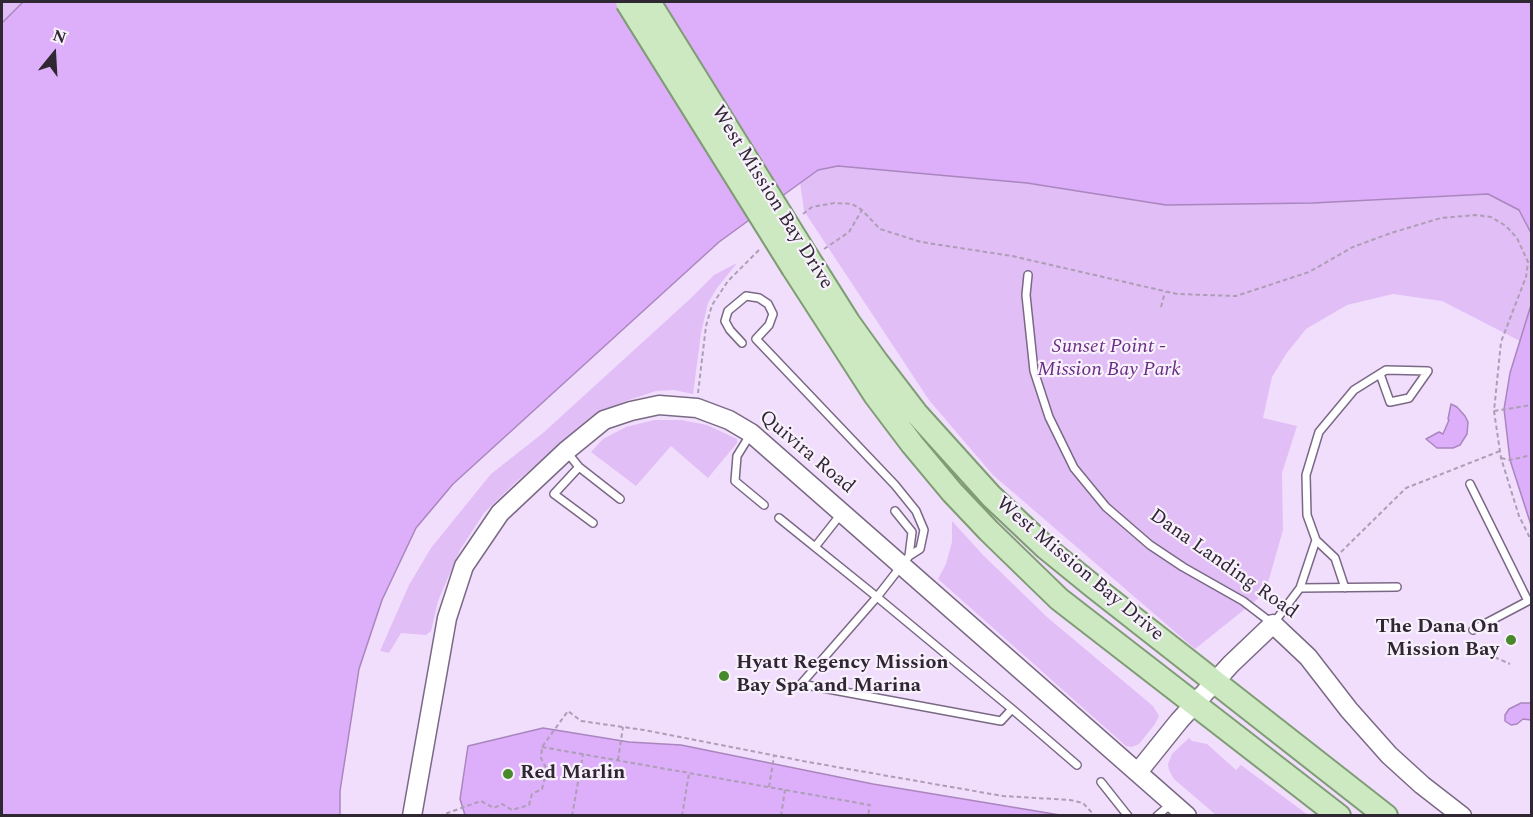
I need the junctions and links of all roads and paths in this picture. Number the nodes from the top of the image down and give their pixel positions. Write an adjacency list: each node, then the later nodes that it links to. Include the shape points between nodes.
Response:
1 (627, 2): 6 (main road, West Mission Bay Drive, bridge)
2 (649, 2): 6 (main road, West Mission Bay Drive, bridge)
3 (862, 210): 4 (path, via 852,204 824,205 812,207); 6 (path, via 849,232); 8 (path, via 880,230 921,242 1012,256)
4 (795, 221)
5 (760, 249): 13 (path, via 728,281 712,305)
6 (807, 259): 41 (main road, West Mission Bay Drive, via 916,413 991,496 1054,554); 42 (main road, West Mission Bay Drive, via 875,395 952,492 1059,599)
7 (1028, 275): 37 (lane, Dana Landing Road, via 1026,295 1034,370 1049,417 1074,468 1106,507 1150,545 1243,601)
8 (1165, 291): 9 (path); 14 (path, via 1236,296 1308,272 1353,247 1391,233 1441,218 1491,217 1517,238 1528,262 1501,342)
9 (1161, 307)
10 (742, 343): 32 (lane, via 725,321 728,310 746,296 759,298 773,314 756,339 895,484 916,511 924,530 920,549)
11 (1380, 374): 11 (lane, via 1386,370 1428,371 1409,398 1389,402); 28 (lane, via 1354,390 1319,432 1306,475 1307,515)
12 (1532, 405): 14 (path)
13 (697, 408): 15 (street, Quivira Road); 16 (street, Quivira Road, via 659,405 631,411 604,420)
14 (1494, 411): 17 (path)
15 (751, 433): 23 (lane, via 737,456 735,482); 25 (street, Quivira Road)
16 (567, 451): 20 (lane); 56 (street, Quivira Road, via 500,513 464,566 447,618)
17 (1500, 451): 19 (path); 31 (path, via 1406,488)
18 (1532, 455): 19 (path)
19 (1501, 458): 29 (path, via 1519,516)
20 (579, 467): 22 (lane); 27 (lane, via 554,494)
21 (1470, 484): 38 (lane, via 1528,602)
22 (620, 499)
23 (764, 505)
24 (895, 511): 32 (lane, via 912,532)
25 (842, 513): 30 (lane); 32 (street, Quivira Road)
26 (779, 518): 30 (lane)
27 (593, 523)
28 (1316, 540): 31 (lane); 34 (lane)
29 (1531, 540)
30 (815, 547): 36 (lane)
31 (1335, 558): 35 (lane)
32 (906, 561): 36 (lane); 50 (street, Quivira Road)
33 (1397, 587): 35 (lane)
34 (1300, 588): 35 (lane); 37 (lane)
35 (1346, 588)
36 (877, 597): 43 (lane); 43 (lane, via 801,684 1001,721)
37 (1273, 624): 41 (street); 68 (street, Dana Landing Road, via 1308,657 1389,755)
38 (1473, 630)
39 (1474, 648): 40 (path)
40 (1510, 664)
41 (1216, 681): 42 (street); 67 (main road, West Mission Bay Drive)
42 (1195, 704): 50 (street); 66 (main road, West Mission Bay Drive)
43 (1012, 709): 49 (lane)
44 (623, 728): 45 (path, via 581,721 568,711); 47 (path); 48 (path)
45 (542, 747): 46 (path); 57 (path, via 541,758 547,770 542,789 532,794 529,805 512,810 502,804 494,808 481,801)
46 (583, 754): 48 (path); 58 (path)
47 (774, 756): 53 (path); 62 (path, via 1003,796 1070,800 1083,804)
48 (618, 760): 51 (path)
49 (1077, 765)
50 (1138, 772): 55 (street, Quivira Road)
51 (689, 773): 53 (path); 59 (path)
52 (1101, 782): 63 (lane)
53 (769, 787): 54 (path)
54 (785, 790): 60 (path); 61 (path, via 870,805)
55 (1173, 803): 64 (lane); 65 (street, Quivira Road)
56 (412, 816)
57 (439, 816)
58 (572, 816)
59 (682, 816)
60 (781, 816)
61 (868, 816)
62 (1095, 816)
63 (1128, 816)
64 (1157, 816)
65 (1187, 816)
66 (1340, 816)
67 (1386, 816)
68 (1462, 816)

